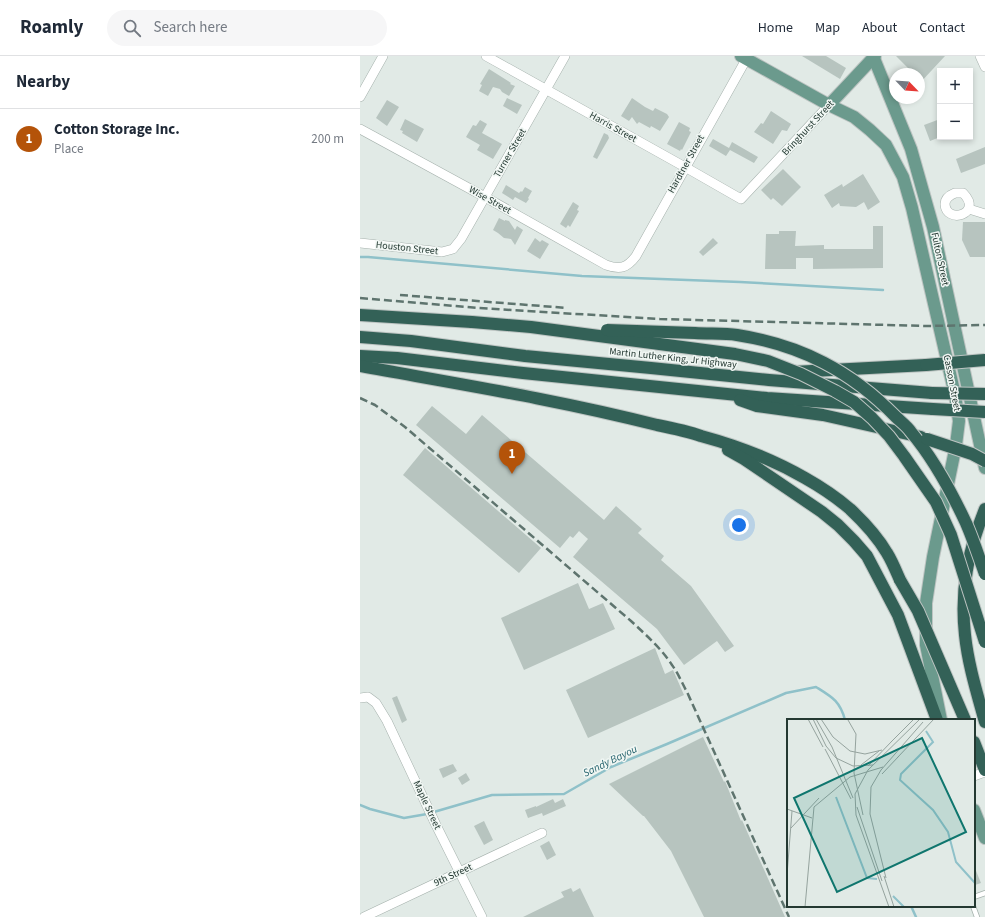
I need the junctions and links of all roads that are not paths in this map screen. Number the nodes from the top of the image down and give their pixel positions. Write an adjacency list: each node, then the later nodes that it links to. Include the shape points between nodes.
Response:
1 (382, 56): 9 (street)
2 (486, 56): 8 (street, Harris Street)
3 (565, 56): 8 (street, Turner Street)
4 (874, 56): 10 (main road, Bringhurst Street); 32 (main road, Fulton Street, via 911,149 921,185)
5 (980, 56): 7 (street)
6 (745, 57): 10 (main road, Casson Street); 12 (street, Hardtner Street)
7 (985, 67)
8 (546, 90): 12 (street, Harris Street); 13 (street, Turner Street)
9 (360, 97)
10 (829, 105): 14 (street, Bringhurst Street); 38 (main road, Casson Street, via 854,117 886,145 902,177 912,208 956,395 959,421 956,445 926,603 926,645)
11 (360, 129): 13 (street, Wise Street)
12 (685, 167): 14 (street, Harris Street); 19 (street, Hardtner Street, via 636,256 627,266)
13 (485, 197): 18 (street, Turner Street); 19 (street, Wise Street, via 606,265)
14 (741, 199)
15 (969, 209): 16 (street)
16 (985, 214)
17 (360, 243): 18 (street, Houston Street, via 442,252)
18 (453, 249)
19 (621, 268)
20 (360, 315): 21 (highway, bridge)
21 (531, 327): 34 (highway, bridge, via 736,335 808,354 859,383 911,431 950,491 966,523); 35 (highway, bridge, via 734,354 768,361 801,374 854,402 889,436 936,502 951,535)
22 (360, 337): 26 (highway, Martin Luther King, Jr Highway)
23 (360, 356): 27 (highway)
24 (985, 360): 26 (highway, bridge, via 789,373)
25 (360, 366): 30 (highway, via 568,404)
26 (698, 373): 28 (highway, Martin Luther King, Jr Highway, bridge, via 932,393)
27 (718, 392): 29 (highway, bridge, via 767,398); 31 (highway, bridge, via 757,406 823,415 927,439)
28 (985, 394)
29 (985, 412)
30 (701, 435): 37 (highway, via 744,459 822,512 867,556 898,615); 39 (highway, bridge, via 784,466 829,493 865,524 887,553 918,610)
31 (985, 461)
32 (985, 468)
33 (985, 509): 40 (highway, bridge, via 966,571 964,591 968,658)
34 (985, 574)
35 (985, 642)
36 (364, 697): 47 (street, Maple Street, via 376,703 387,721)
37 (937, 719)
38 (941, 719)
39 (965, 719)
40 (985, 722)
41 (975, 745): 42 (highway)
42 (985, 771): 43 (street)
43 (975, 776)
44 (975, 813): 46 (main road)
45 (542, 833): 47 (street, 9th Street)
46 (985, 838)
47 (460, 871): 51 (street, 9th Street); 52 (street, Maple Street)
48 (985, 893): 49 (lane)
49 (975, 897)
50 (973, 907): 53 (lane)
51 (364, 917)
52 (482, 917)
53 (977, 917)

